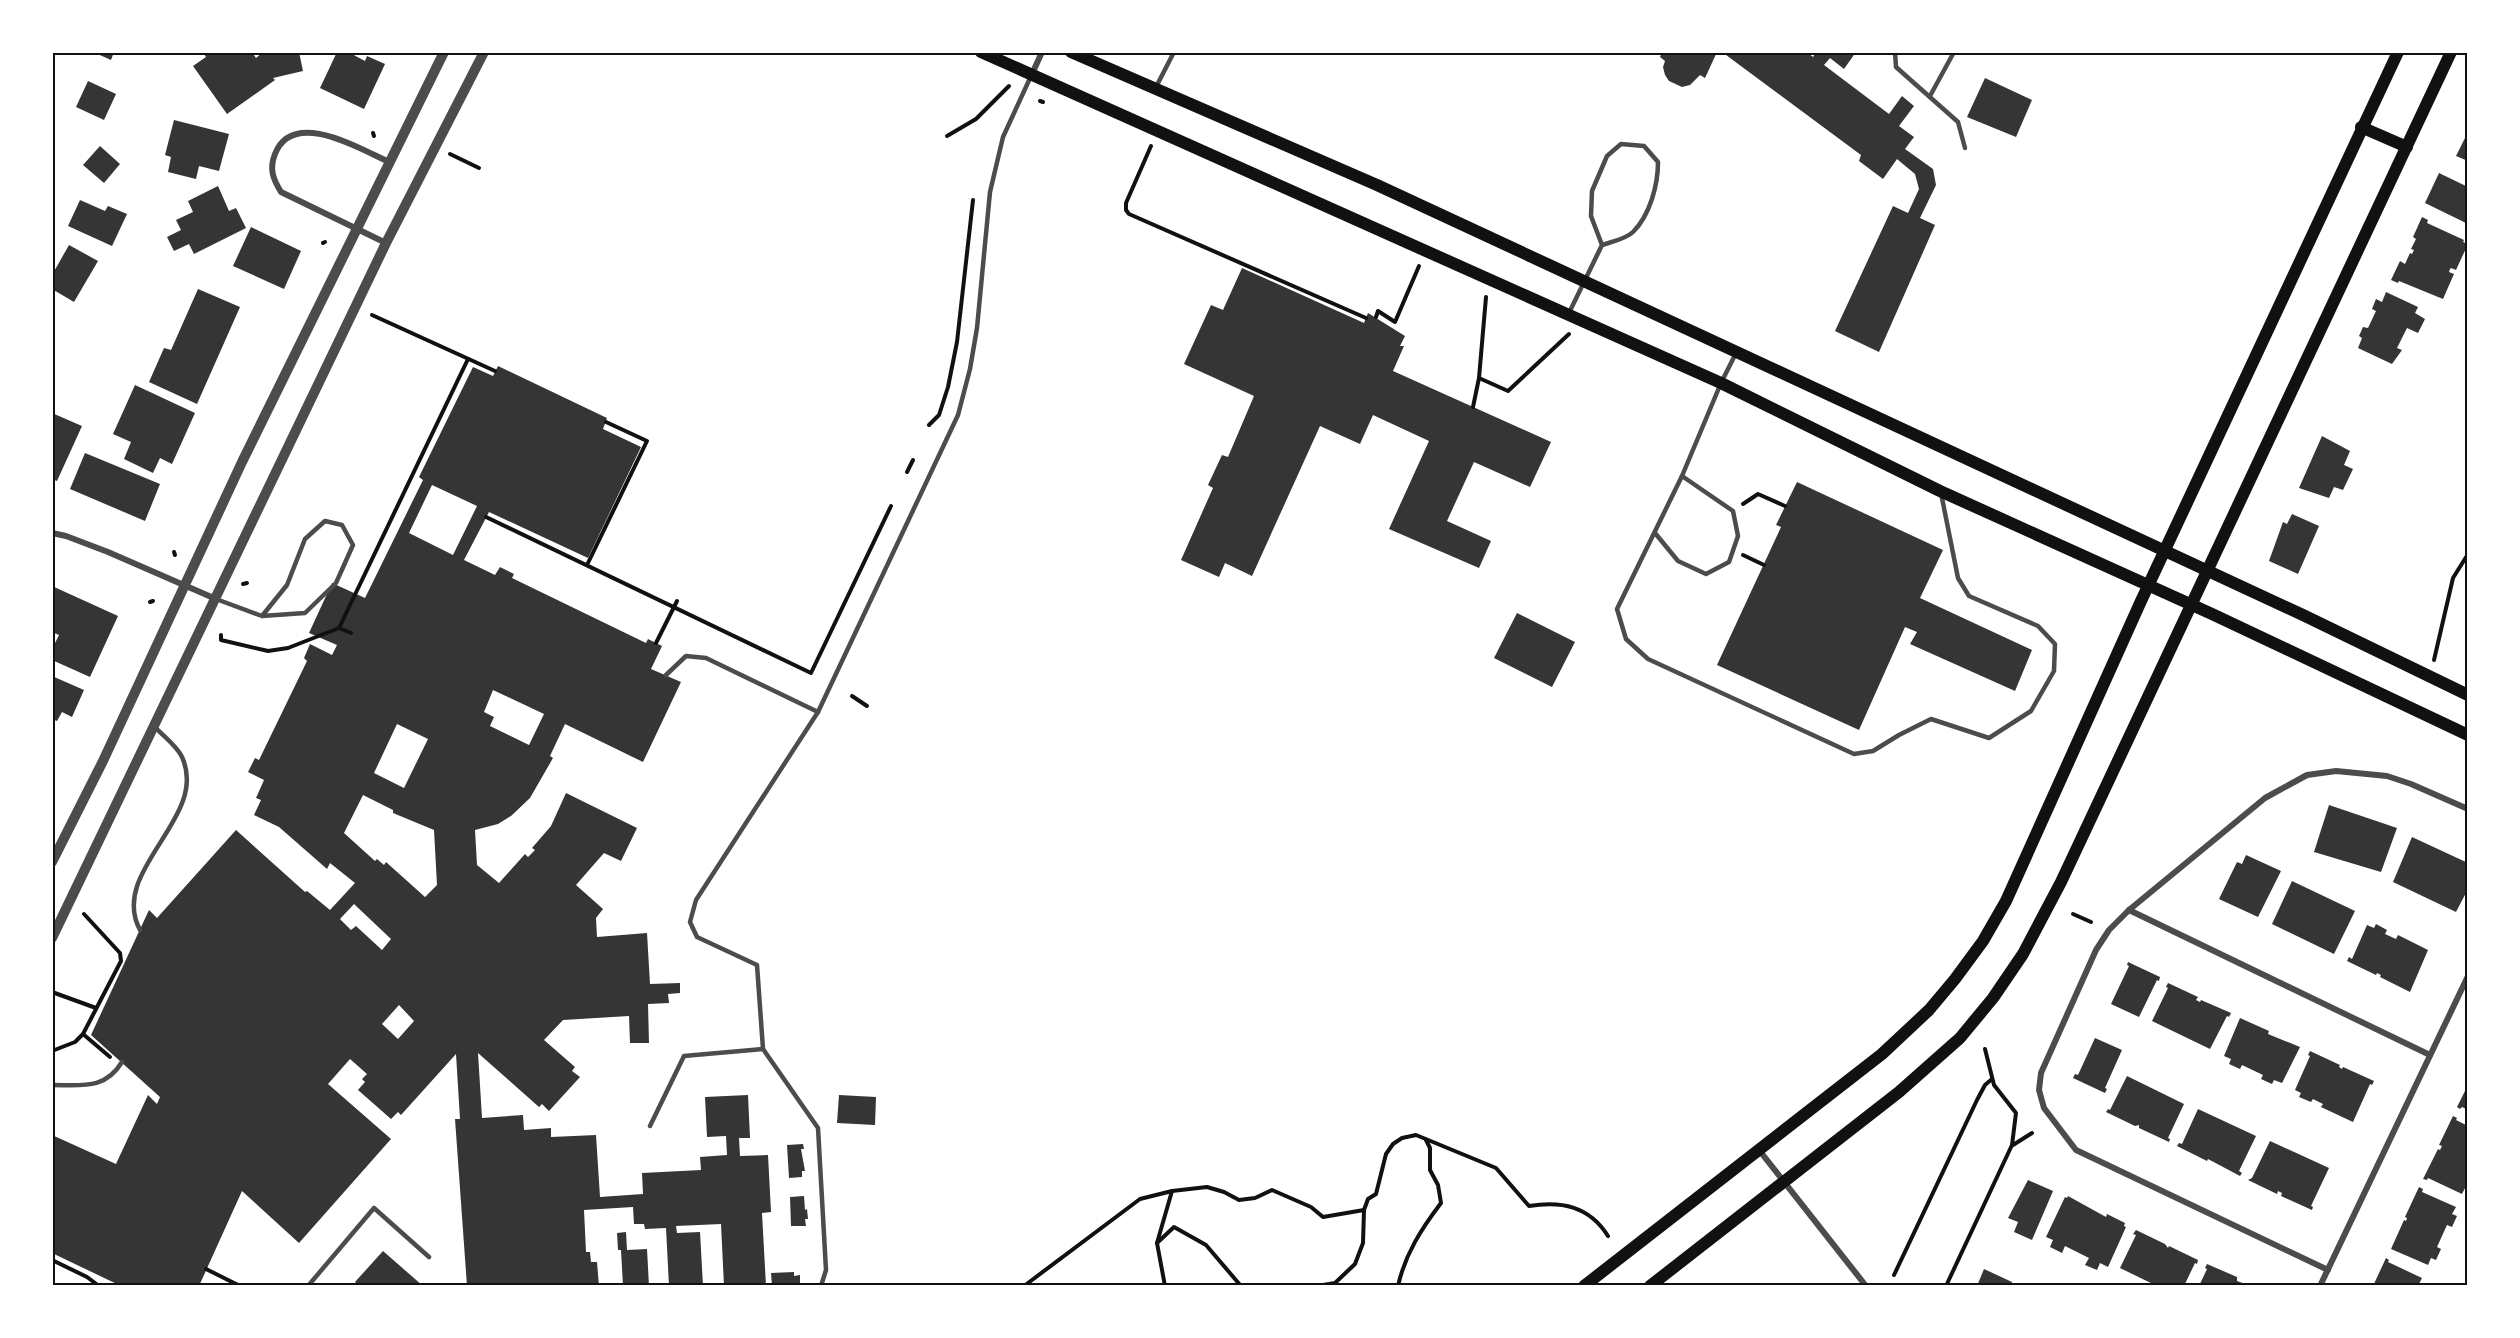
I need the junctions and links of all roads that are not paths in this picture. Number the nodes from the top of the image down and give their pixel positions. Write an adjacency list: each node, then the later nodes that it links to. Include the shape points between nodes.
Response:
1 (444, 52): 17 (street)
2 (484, 52): 19 (street)
3 (981, 52): 11 (main road)
4 (1042, 52): 11 (street)
5 (1071, 52): 12 (main road)
6 (1174, 52): 12 (lane)
7 (1895, 52): 13 (lane, via 1896,67)
8 (1954, 52): 13 (lane)
9 (2398, 52): 14 (main road)
10 (2451, 52): 15 (main road)
11 (1032, 74): 22 (main road); 38 (lane, via 1003,137 990,192 976,328 958,415)
12 (1155, 90): 21 (main road, via 1377,185)
13 (1930, 96): 16 (lane, via 1958,122)
14 (2361, 128): 15 (main road); 29 (main road)
15 (2407, 147): 30 (main road)
16 (1965, 148)
17 (389, 162): 18 (street); 18 (street, via 336,138 309,132 293,134 280,143 271,166 281,192)
18 (357, 230): 19 (street); 31 (street, via 247,452)
19 (386, 243): 33 (street)
20 (1602, 245): 20 (lane, via 1632,234 1643,218 1658,180 1658,162 1644,146 1621,144 1607,156 1592,191 1591,216); 21 (lane)
21 (1583, 283): 22 (lane); 23 (main road)
22 (1568, 316): 24 (main road)
23 (1737, 352): 24 (lane); 29 (main road)
24 (1721, 384): 25 (lane); 26 (main road)
25 (1682, 476): 28 (lane); 28 (lane, via 1733,511 1738,536 1729,562 1707,574 1678,561)
26 (1940, 491): 28 (lane, via 1958,578 1969,596 2038,626 2055,644 2054,671 2031,711 1989,738 1931,719 1873,752 1854,754 1648,659 1626,639 1617,609); 32 (main road)
27 (52, 533): 31 (street)
28 (1654, 533)
29 (2164, 553): 30 (main road); 32 (main road)
30 (2206, 571): 34 (main road); 37 (main road)
31 (186, 586): 33 (street); 42 (street)
32 (2148, 586): 34 (main road); 52 (main road, via 2006,901 1983,941 1929,1010 1890,1047)
33 (216, 599): 35 (lane); 39 (street)
34 (2191, 605): 40 (main road); 53 (main road, via 2061,882 2023,954 1999,989 1960,1038 1899,1092)
35 (262, 616): 35 (lane, via 306,613 336,583 353,545 342,525 325,521 305,539 287,585)
36 (666, 675): 38 (lane, via 686,656 706,658)
37 (2468, 695)
38 (818, 712): 47 (lane, via 696,900 690,922 697,937 757,964)
39 (154, 727): 44 (lane, via 182,755 188,774 185,799 132,902 133,918); 45 (street)
40 (2468, 735)
41 (2468, 809): 43 (street, via 2387,776 2336,771 2307,775 2265,798)
42 (52, 862)
43 (2129, 910): 48 (street); 55 (street, via 2096,950 2045,1064 2039,1090 2044,1108 2069,1142 2086,1155)
44 (140, 930)
45 (52, 938)
46 (2468, 976): 48 (street)
47 (763, 1049): 51 (lane, via 684,1056); 57 (lane, via 818,1128 826,1270)
48 (2430, 1055): 55 (street)
49 (121, 1064): 50 (lane, via 105,1082)
50 (52, 1085)
51 (650, 1126)
52 (1758, 1150): 53 (street); 58 (main road)
53 (1784, 1182): 59 (main road); 60 (street)
54 (429, 1257): 56 (lane, via 374,1209)
55 (2328, 1270): 61 (street)
56 (310, 1285)
57 (821, 1286)
58 (1584, 1286)
59 (1650, 1286)
60 (1866, 1286)
61 (2320, 1286)

